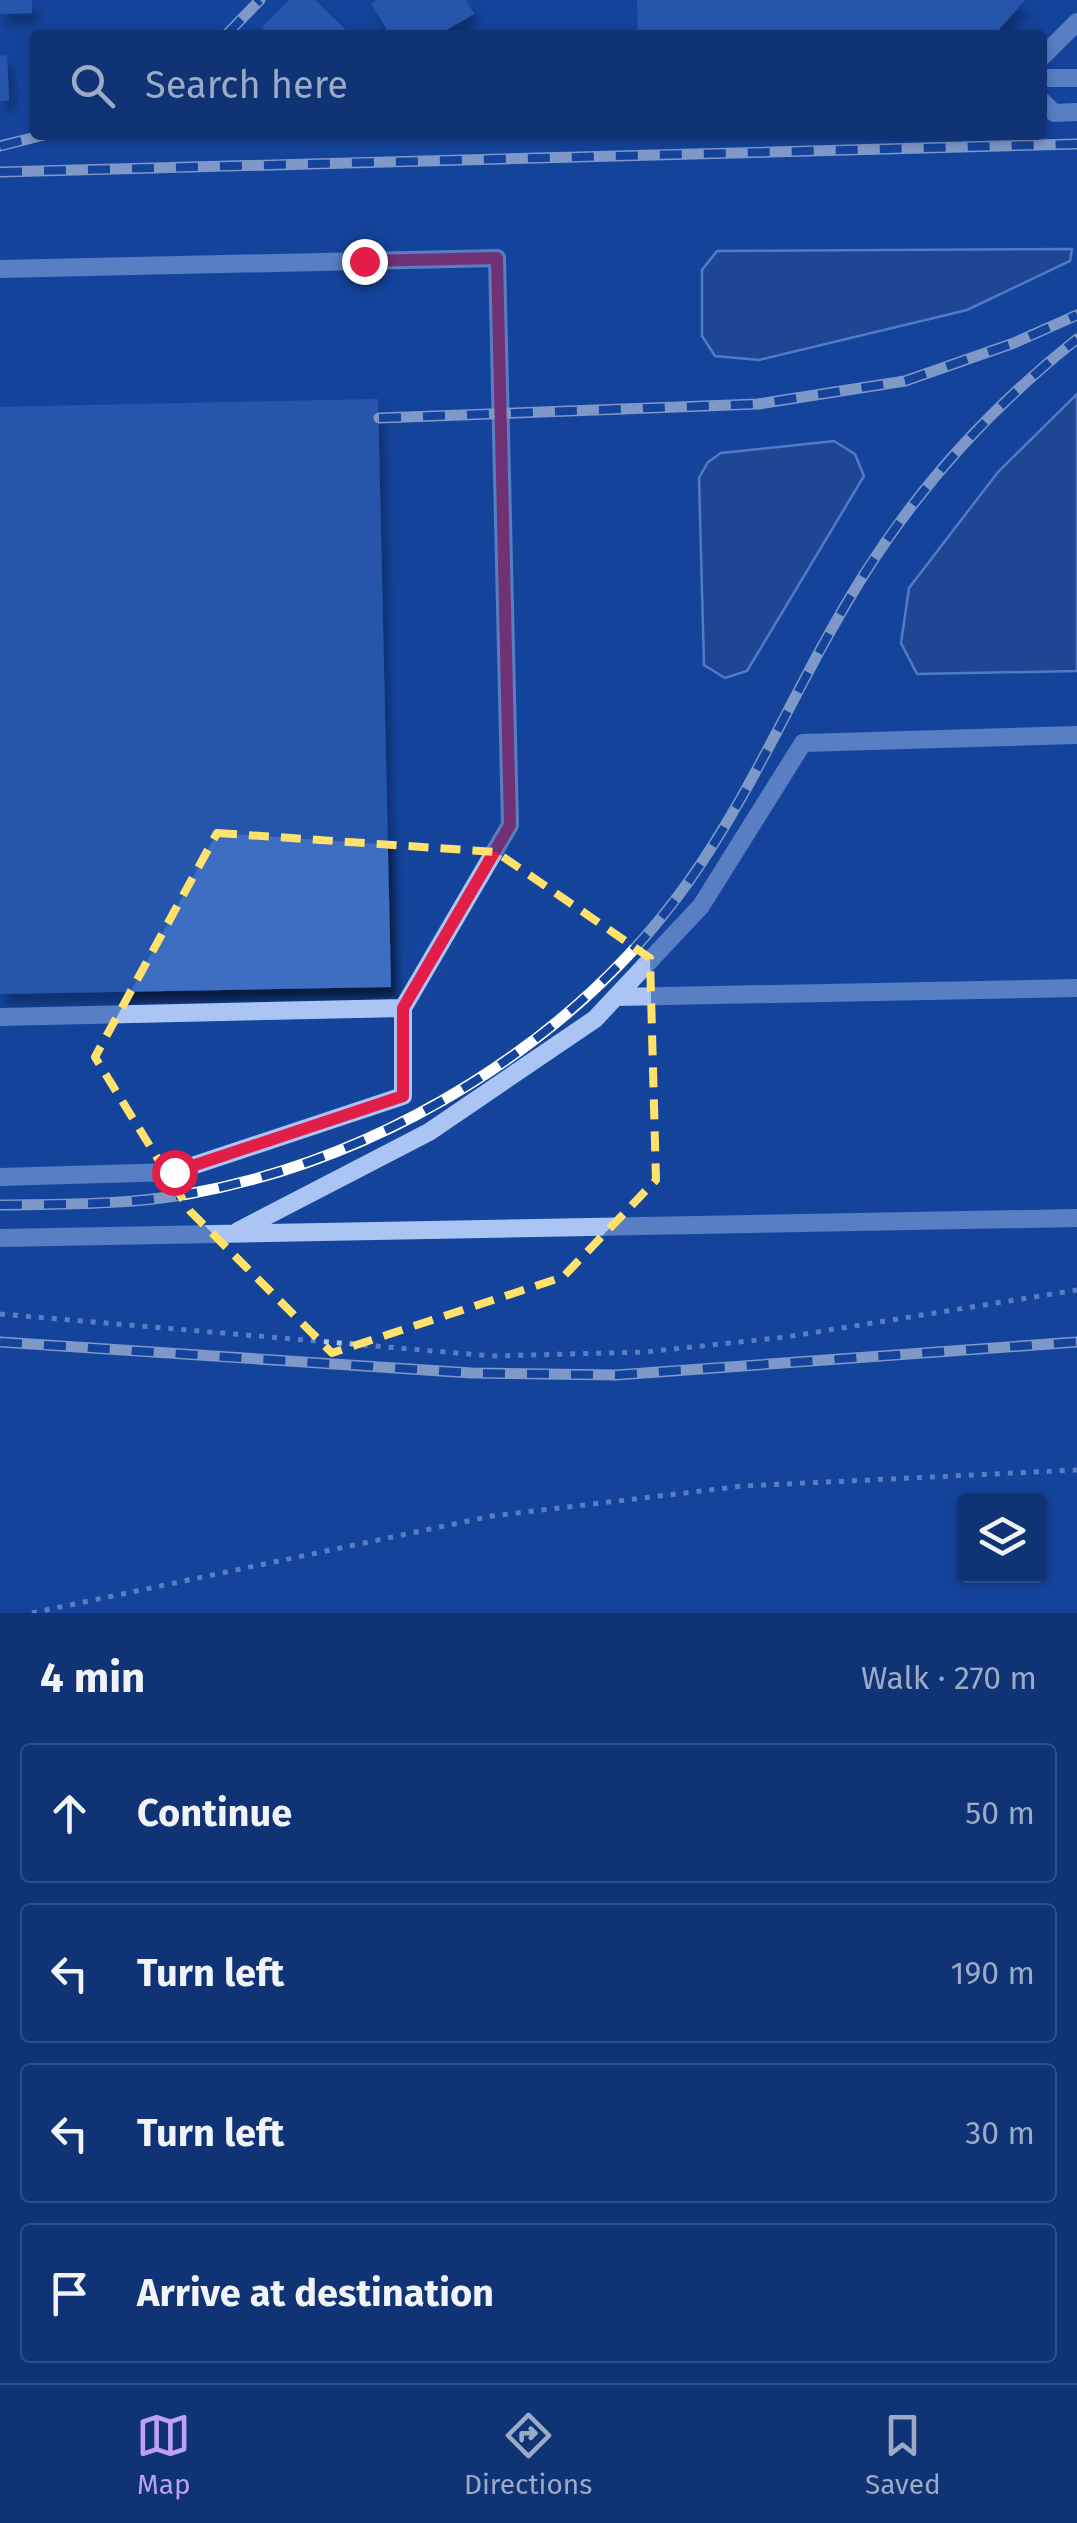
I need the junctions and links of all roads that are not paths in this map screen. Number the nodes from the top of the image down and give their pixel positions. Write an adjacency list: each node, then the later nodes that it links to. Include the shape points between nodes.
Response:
1 (1077, 22): 2 (lane)
2 (1047, 52)
3 (1047, 78): 4 (lane)
4 (1077, 78)
5 (1047, 106): 6 (lane)
6 (1077, 112)
7 (0, 269): 11 (lane, via 497,258 510,825)
8 (1077, 735): 10 (lane, via 803,743 701,906)
9 (1077, 988): 10 (lane)
10 (616, 997): 15 (lane, via 595,1019 429,1132)
11 (403, 1008): 12 (lane); 13 (lane, via 403,1096 174,1172)
12 (0, 1017)
13 (0, 1177)
14 (1077, 1218): 15 (lane)
15 (233, 1233): 16 (lane)
16 (0, 1238)

